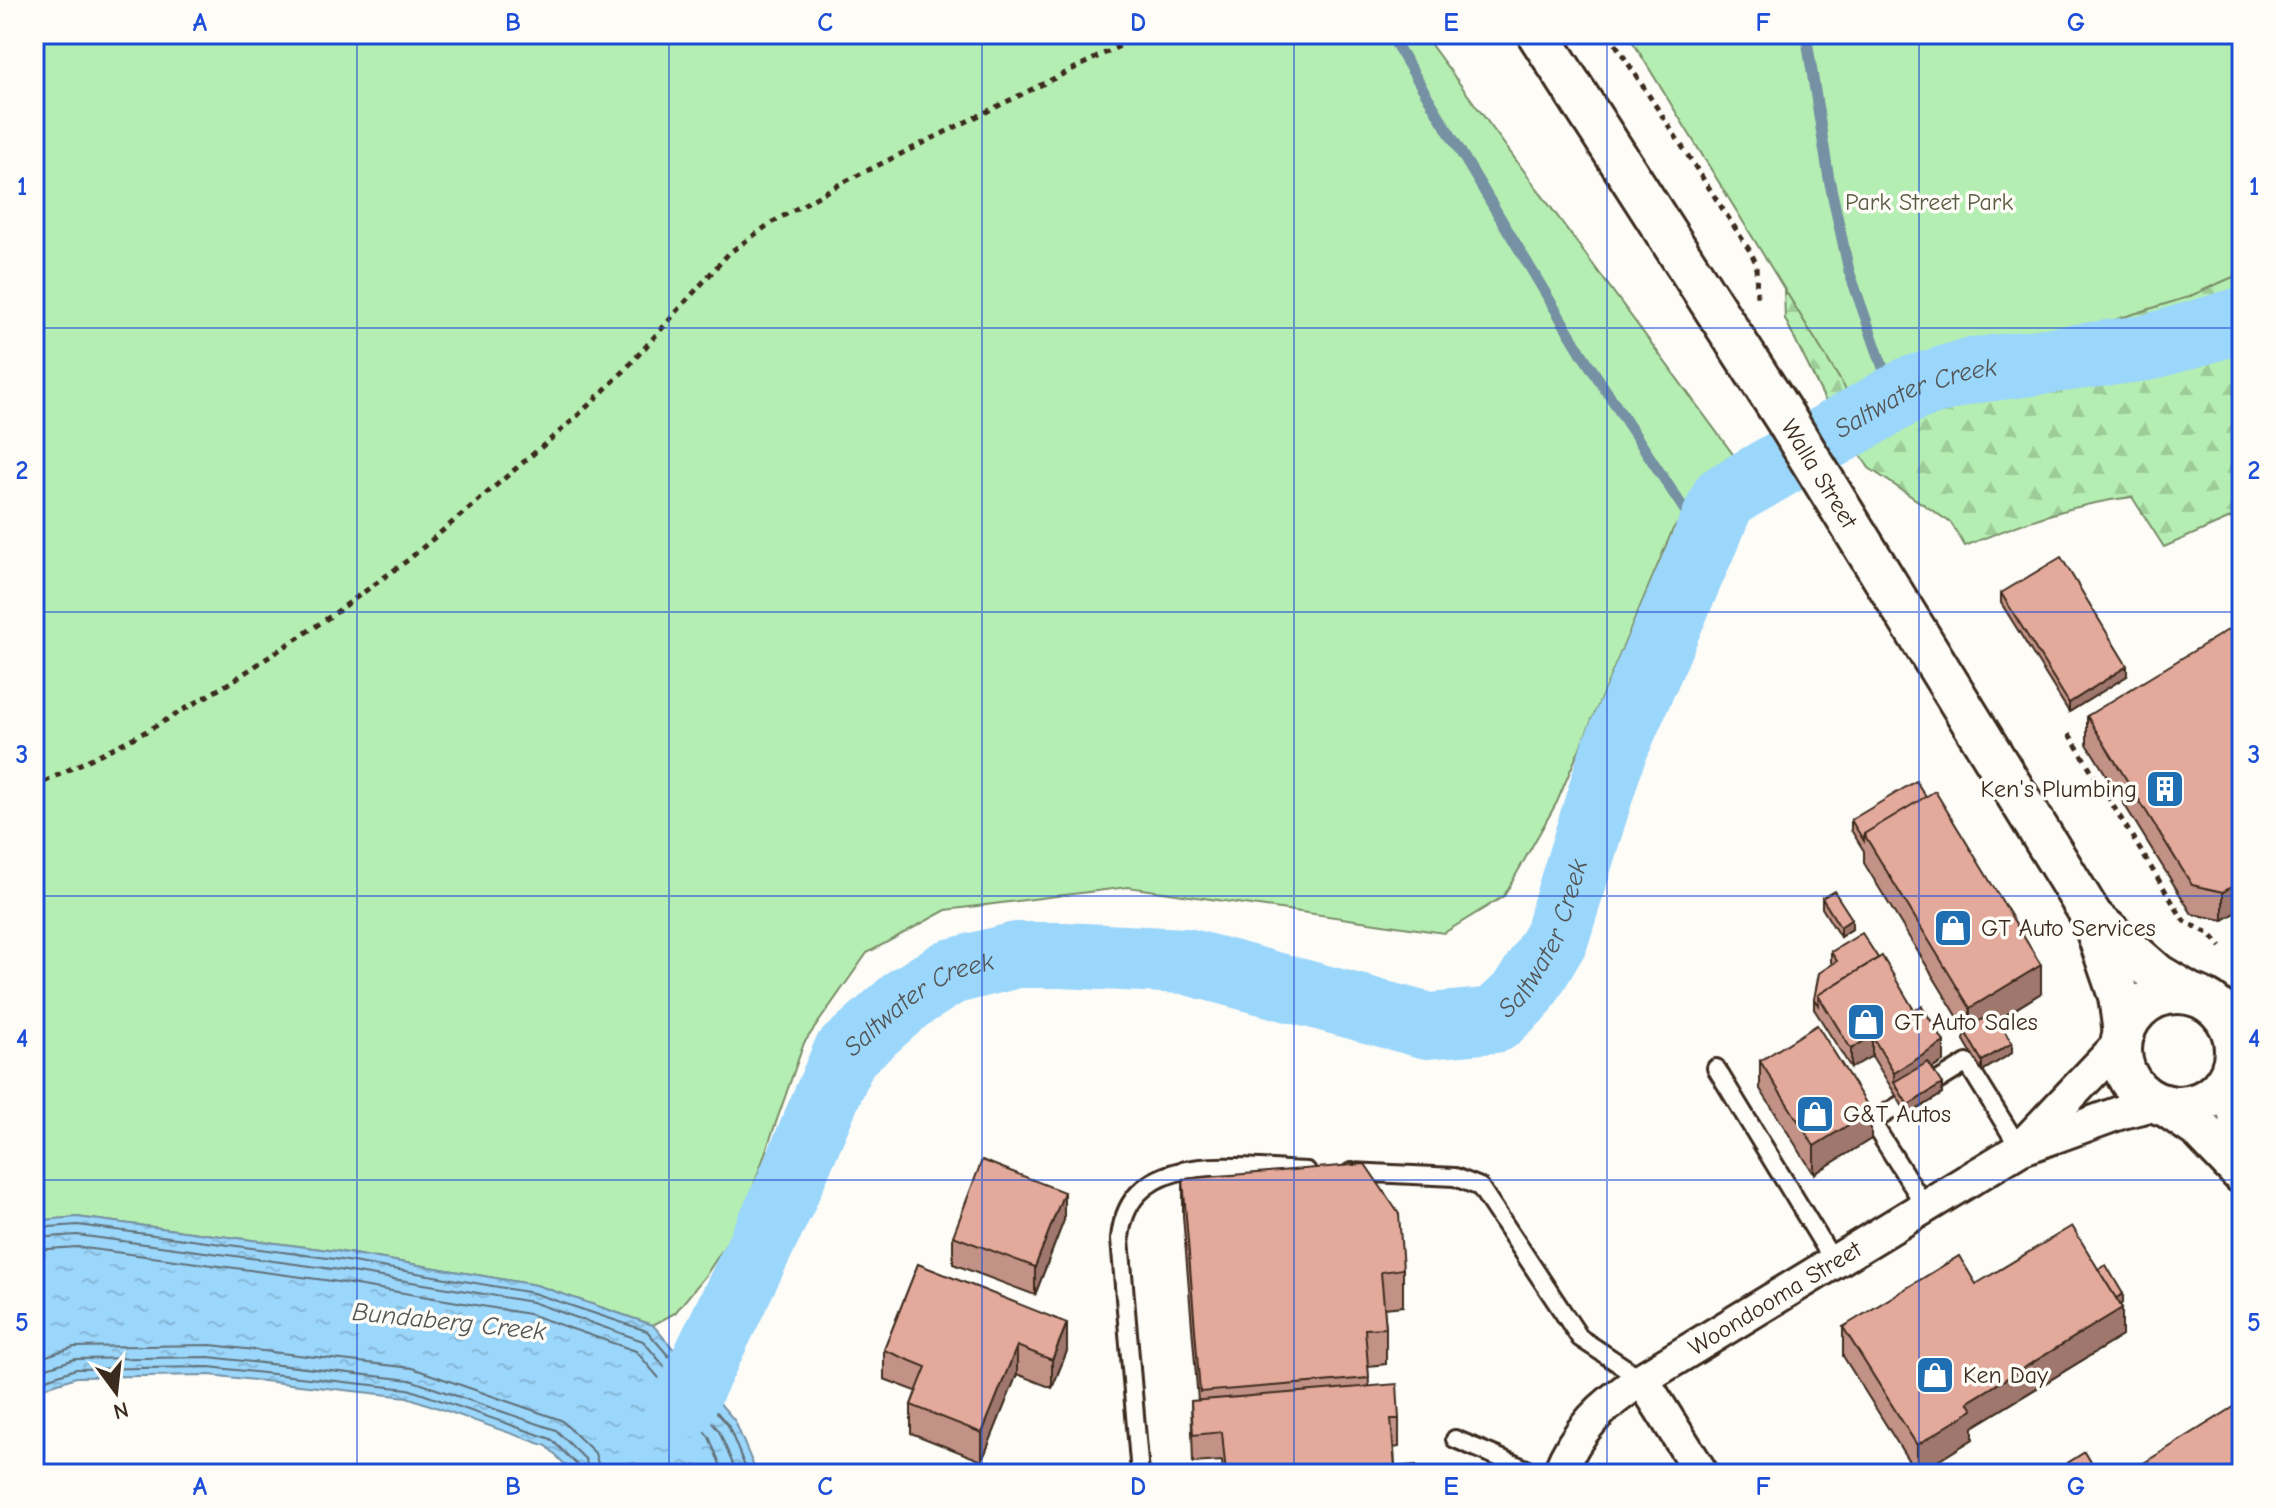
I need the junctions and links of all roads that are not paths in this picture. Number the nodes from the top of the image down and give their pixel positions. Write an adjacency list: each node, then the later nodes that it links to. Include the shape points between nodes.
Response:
1 (1538, 34): 2 (street, Walla Street, via 1785,418)
2 (2092, 917): 4 (street, Walla Street, via 2158,975); 5 (street, Walla Street, via 2119,996)
3 (2242, 987): 4 (street)
4 (2194, 995): 5 (street, via 2157,997 2131,1018); 6 (street, via 2224,1015)
5 (2123, 1037): 10 (street, via 2121,1057 2133,1085); 12 (street, Woondooma Street)
6 (2237, 1058): 10 (street, via 2214,1095 2199,1103); 11 (street, via 2235,1107)
7 (1716, 1068): 15 (lane)
8 (1936, 1082): 12 (lane, via 1967,1063)
9 (1901, 1104): 14 (lane, via 1872,1122)
10 (2162, 1104): 12 (street, Woondooma Street, via 2122,1112); 13 (street, via 2200,1129)
11 (2242, 1127)
12 (2020, 1149): 14 (street, Woondooma Street)
13 (2242, 1173)
14 (1925, 1206): 15 (street, Woondooma Street)
15 (1834, 1262): 16 (street, Woondooma Street)
16 (1642, 1379): 18 (lane, via 1580,1338 1485,1193 1472,1182 1373,1173 1182,1169 1144,1188 1128,1207 1121,1228); 20 (street, Woondooma Street, via 1580,1430); 21 (street)
17 (1455, 1439): 19 (lane)
18 (1140, 1474)
19 (1538, 1474)
20 (1559, 1474)
21 (1702, 1474)

